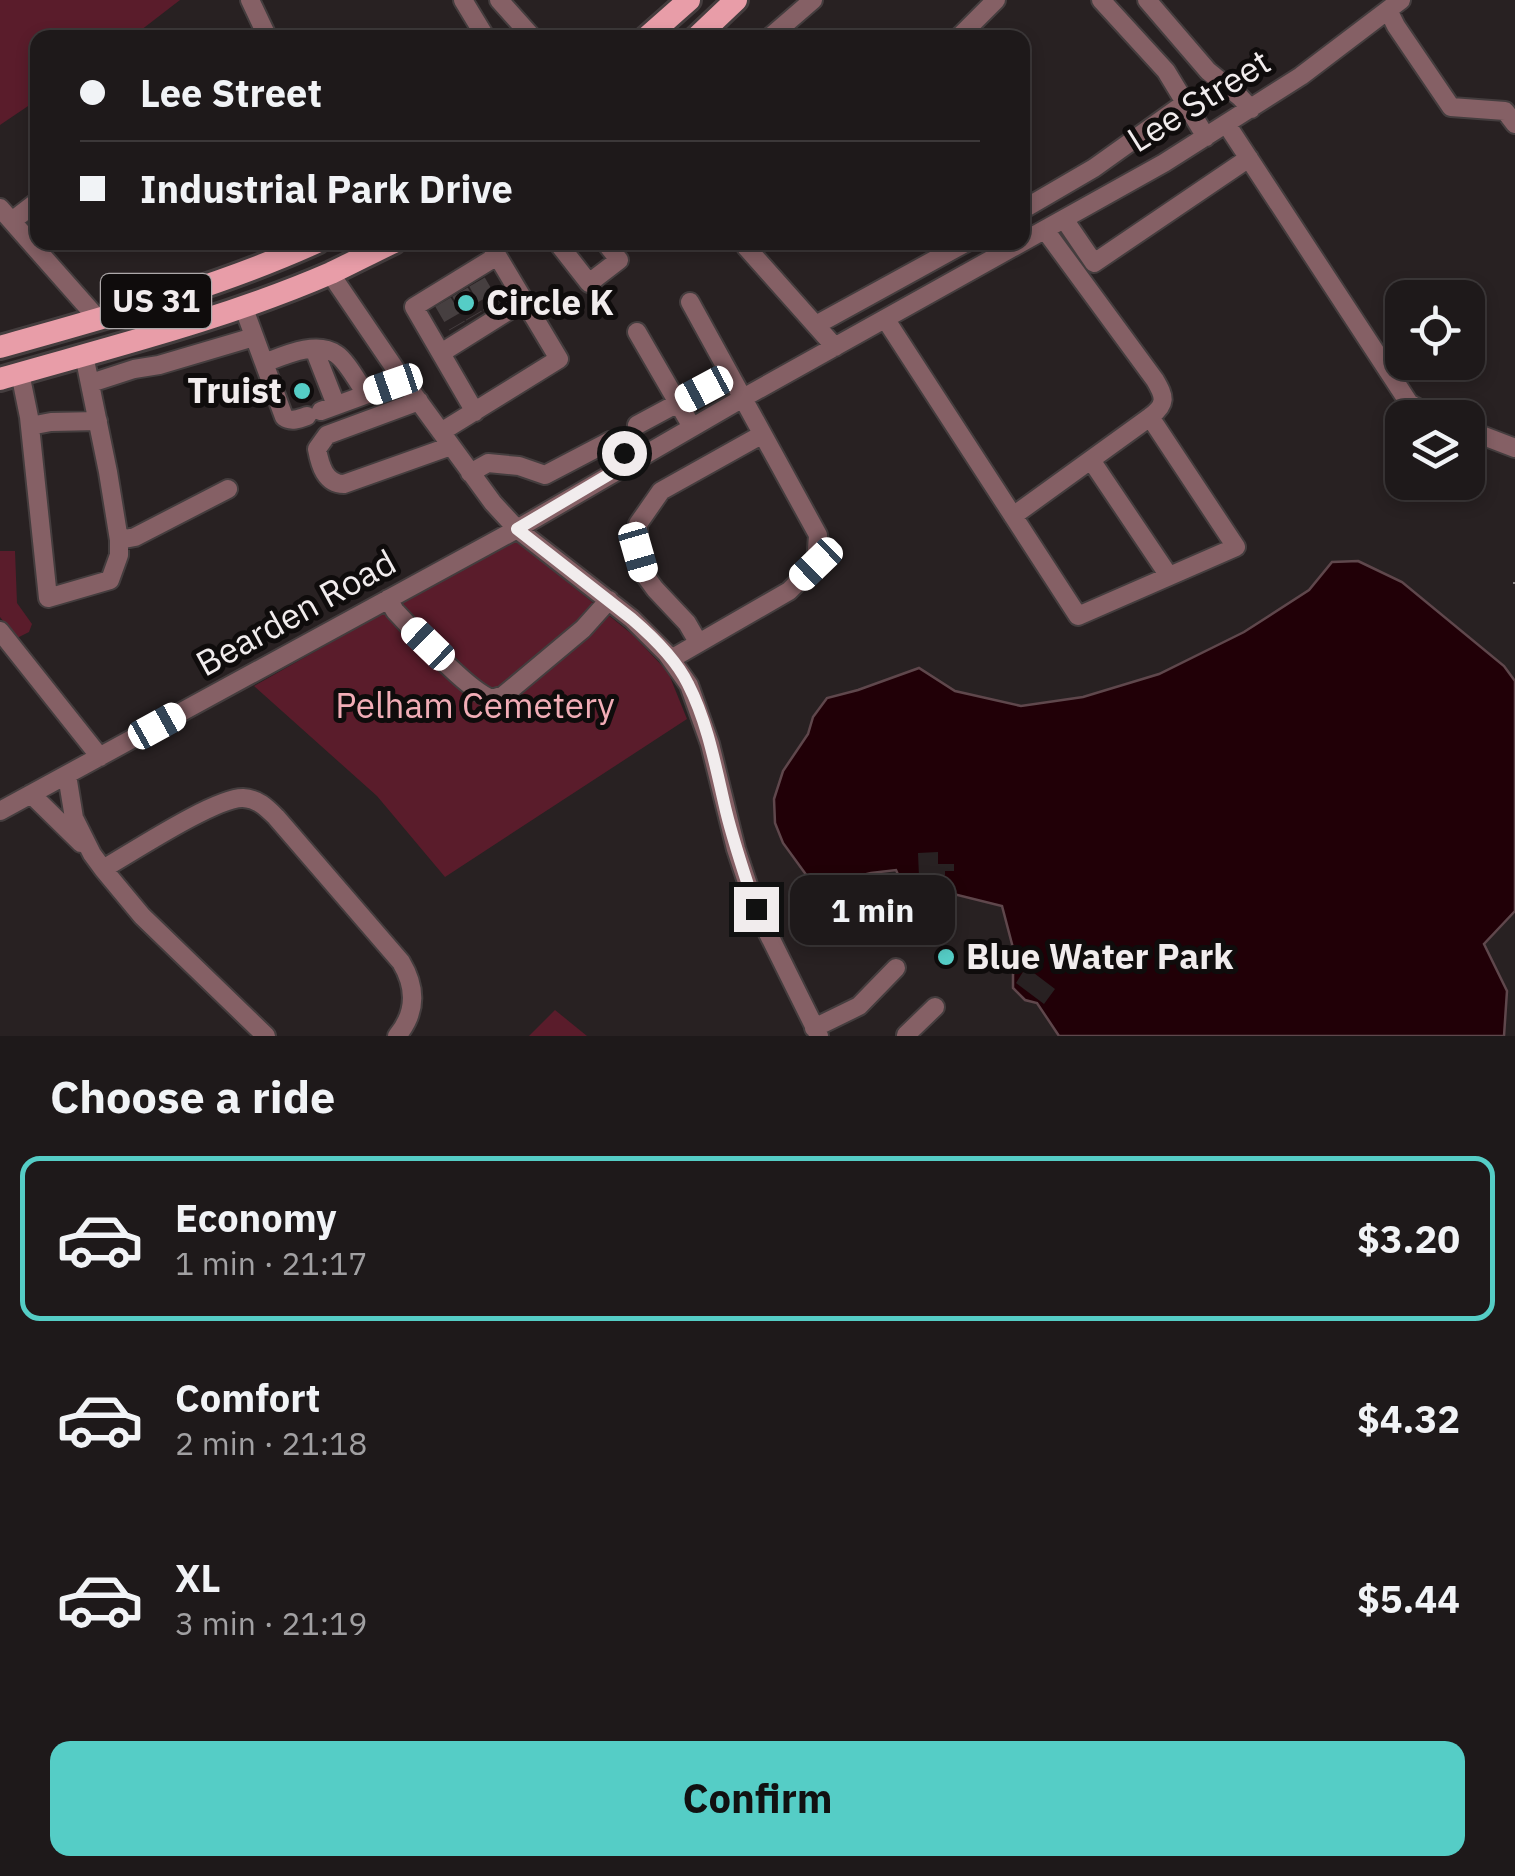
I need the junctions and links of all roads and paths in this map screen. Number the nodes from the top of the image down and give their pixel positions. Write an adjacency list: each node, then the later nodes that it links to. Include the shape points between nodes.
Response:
1 (250, 0): 11 (street)
2 (463, 0): 12 (street)
3 (499, 0): 13 (street)
4 (689, 0): 14 (main road)
5 (736, 0): 15 (main road)
6 (812, 0): 16 (street)
7 (996, 0): 17 (street)
8 (1102, 0): 18 (street)
9 (1147, 0): 19 (street)
10 (1395, 5): 19 (street, Lee Street); 20 (street, via 1396,26 1452,107 1505,111)
11 (264, 30)
12 (481, 30)
13 (526, 30)
14 (655, 30)
15 (704, 30)
16 (778, 30)
17 (966, 30)
18 (1185, 103): 22 (street); 25 (street)
19 (1251, 110): 21 (street, Lee Street)
20 (1515, 124)
21 (1227, 125): 22 (street, Lee Street); 23 (street)
22 (1206, 137): 27 (street, Lee Street)
23 (1249, 158): 27 (street, via 1094,263); 64 (street)
24 (30, 204): 26 (street)
25 (1030, 205)
26 (6, 215): 30 (street)
27 (1064, 219): 28 (street, Lee Street)
28 (1045, 230): 29 (street, Lee Street); 69 (street, via 1162,393 1160,410)
29 (1030, 238)
30 (30, 242)
31 (37, 250): 46 (street)
32 (296, 250): 46 (main road, US 31)
33 (315, 250): 42 (main road)
34 (377, 250): 42 (main road, US 31)
35 (492, 250): 55 (street, via 466,282 414,307)
36 (494, 250): 43 (street)
37 (563, 250): 38 (street, via 589,283 618,260)
38 (611, 250)
39 (749, 250): 48 (street)
40 (952, 250): 48 (street)
41 (1010, 250): 47 (street, Lee Street)
42 (330, 273): 45 (main road, US 31); 60 (street)
43 (524, 302): 55 (street, via 469,327); 68 (street, via 560,360)
44 (690, 302): 58 (street)
45 (242, 306): 50 (street); 53 (main road, US 31)
46 (98, 319): 51 (main road, US 31); 53 (main road)
47 (886, 320): 52 (street, Lee Street); 82 (street)
48 (816, 325): 52 (street)
49 (637, 332): 66 (street)
50 (254, 338): 57 (street); 61 (street)
51 (0, 346)
52 (835, 347): 63 (street, Lee Street)
53 (110, 348): 56 (main road, US 31)
54 (314, 349): 57 (street); 62 (street, via 337,354); 67 (street)
55 (441, 352): 68 (street)
56 (84, 355): 59 (main road, US 31); 61 (street)
57 (264, 364): 67 (street, via 284,417)
58 (730, 375): 63 (street); 66 (street)
59 (10, 376): 72 (street)
60 (403, 381): 62 (street); 65 (street)
61 (91, 383): 70 (street)
62 (366, 394): 67 (street)
63 (742, 398): 73 (street, Lee Street); 74 (street)
64 (1407, 400)
65 (418, 401): 76 (street); 76 (street, via 320,442 320,466 329,480 344,484)
66 (678, 403): 71 (street); 73 (street)
67 (321, 411)
68 (475, 412): 76 (street)
69 (1150, 417): 78 (street); 85 (street, via 1236,546)
70 (98, 421): 72 (street); 84 (street)
71 (638, 425)
72 (30, 426): 84 (street, via 48,598 110,580)
73 (692, 427): 79 (street, Lee Street)
74 (762, 435): 89 (street, via 818,535 816,564 789,591); 89 (street, via 662,490 638,524 644,574)
75 (1485, 437): 77 (street)
76 (446, 439): 80 (street)
77 (1515, 448)
78 (1091, 460): 82 (street); 85 (street)
79 (630, 462): 80 (street, via 610,441 545,475 488,463); 83 (street, Lee Street)
80 (470, 472): 83 (street)
81 (228, 490): 84 (street)
82 (1013, 516): 85 (street, via 1078,616)
83 (517, 529): 86 (street, Bearden Road); 87 (street)
84 (118, 540)
85 (1169, 576)
86 (388, 600): 87 (street, via 492,699 583,629); 91 (street, Bearden Road)
87 (609, 600): 90 (street)
88 (0, 631): 91 (street)
89 (698, 642): 90 (street)
90 (670, 659): 98 (street, via 689,685 710,744 756,909)
91 (100, 757): 92 (street, Bearden Road)
92 (67, 775): 93 (street, Bearden Road); 95 (street, via 74,818)
93 (31, 794): 94 (street, Bearden Road); 95 (street)
94 (0, 811)
95 (98, 861): 99 (street, via 162,936); 100 (street, via 214,806 238,798 258,802 393,951 422,1002)
96 (896, 968): 98 (street, via 859,1006)
97 (935, 1006): 101 (street)
98 (817, 1032)
99 (266, 1036)
100 (398, 1036)
101 (906, 1036)

